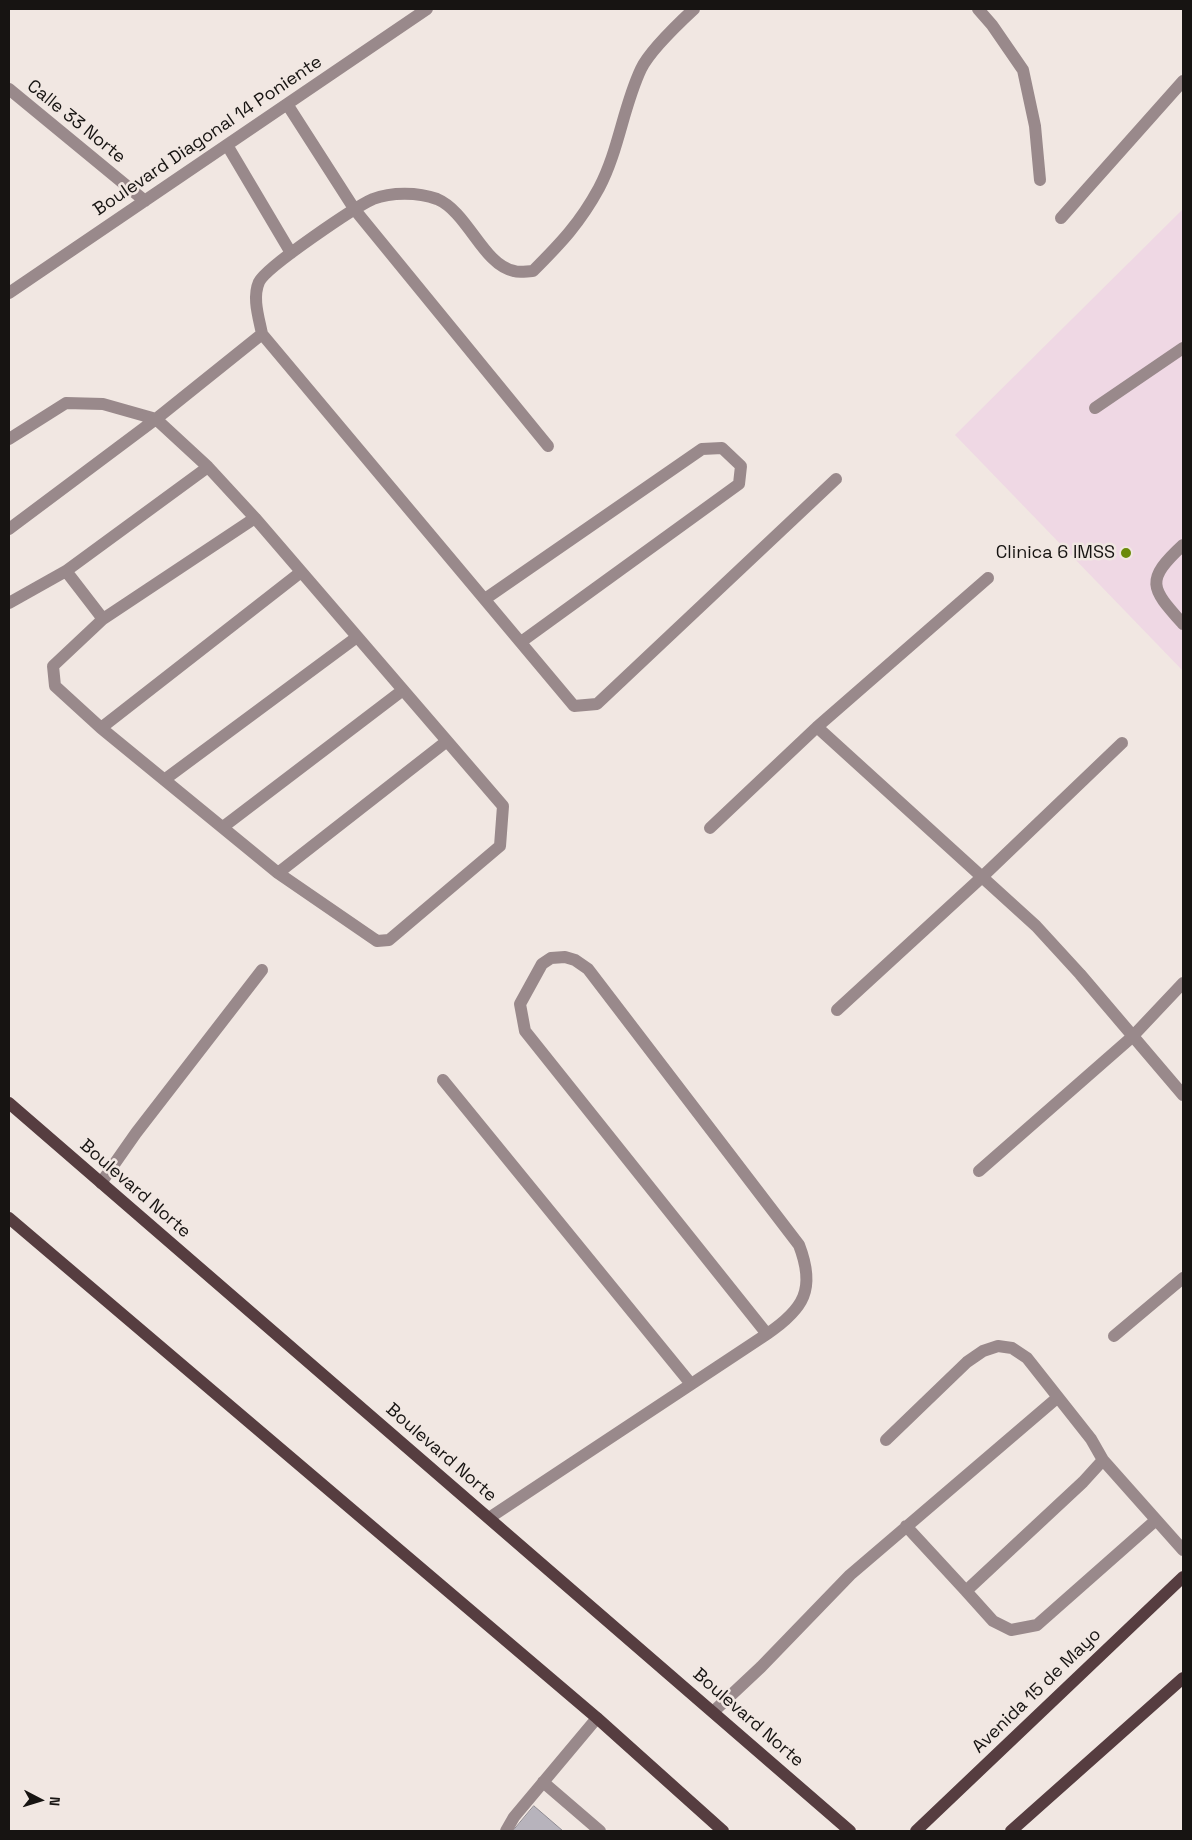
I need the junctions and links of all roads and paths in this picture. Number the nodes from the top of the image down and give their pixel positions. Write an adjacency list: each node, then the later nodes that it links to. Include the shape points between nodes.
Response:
1 (428, 9): 6 (street, Boulevard Diagonal 14 Poniente)
2 (694, 9): 10 (street, via 642,67 600,187 574,229 533,271 514,272 502,266 461,219 437,200 402,193 373,199)
3 (978, 9): 8 (street, via 1024,70 1035,126)
4 (1183, 81): 11 (street)
5 (9, 89): 9 (street, Calle 33 Norte)
6 (287, 104): 7 (street, Boulevard Diagonal 14 Poniente); 10 (street)
7 (226, 145): 9 (street, Boulevard Diagonal 14 Poniente); 12 (street)
8 (1040, 180)
9 (145, 201): 13 (street, Boulevard Diagonal 14 Poniente)
10 (355, 210): 12 (street); 19 (street)
11 (1061, 218)
12 (291, 253): 14 (street, via 259,280 255,297)
13 (9, 293)
14 (262, 334): 17 (street); 28 (street)
15 (1183, 348): 16 (street)
16 (1095, 408)
17 (156, 419): 18 (street, via 103,404 66,403); 20 (street); 23 (street)
18 (9, 439)
19 (548, 446)
20 (208, 467): 22 (street); 25 (street)
21 (836, 478): 33 (street, via 597,704 574,706)
22 (255, 518): 26 (street); 30 (street)
23 (9, 529)
24 (1183, 545): 31 (street, via 1164,562 1155,581 1158,595)
25 (66, 571): 29 (street); 30 (street)
26 (301, 572): 32 (street); 36 (street)
27 (988, 578): 35 (street)
28 (485, 599): 33 (street); 33 (street, via 702,449 722,448 741,466 739,484)
29 (9, 603)
30 (103, 619): 36 (street, via 52,666 55,686)
31 (1183, 624)
32 (357, 637): 34 (street); 39 (street)
33 (521, 642)
34 (403, 690): 37 (street); 40 (street)
35 (818, 727): 41 (street); 43 (street)
36 (101, 728): 39 (street)
37 (447, 741): 42 (street); 42 (street, via 503,806 500,846 389,940 377,942)
38 (1122, 743): 43 (street)
39 (164, 780): 40 (street)
40 (223, 827): 42 (street)
41 (710, 828)
42 (278, 873)
43 (982, 877): 46 (street); 47 (street, via 1036,926)
44 (262, 970): 52 (street)
45 (1183, 983): 47 (street)
46 (837, 1010)
47 (1132, 1037): 49 (street); 51 (street)
48 (443, 1080): 57 (street)
49 (1183, 1095)
50 (9, 1103): 52 (main road, Boulevard Norte)
51 (979, 1171)
52 (101, 1183): 61 (main road, Boulevard Norte)
53 (9, 1218): 69 (main road)
54 (1183, 1278): 56 (street)
55 (767, 1334): 55 (street, via 788,1320 800,1305 807,1267 799,1245 588,969 576,960 551,958 542,964 520,1004 525,1031); 57 (street)
56 (1114, 1336)
57 (691, 1384): 61 (street)
58 (1057, 1398): 59 (street, via 1027,1358 1012,1348 998,1346 967,1362); 60 (street, via 1091,1439); 63 (street)
59 (886, 1440)
60 (1103, 1460): 62 (street); 66 (street)
61 (489, 1518): 68 (main road, Boulevard Norte)
62 (1156, 1520): 64 (street); 66 (street, via 1037,1625 1011,1630 993,1620)
63 (906, 1526): 66 (street); 68 (street, via 850,1575)
64 (1183, 1550)
65 (1183, 1577): 75 (main road, Avenida 15 de Mayo)
66 (966, 1590)
67 (1183, 1678): 76 (main road)
68 (714, 1712): 74 (main road, Boulevard Norte)
69 (597, 1718): 70 (street); 73 (main road)
70 (543, 1782): 71 (street); 72 (street)
71 (506, 1831)
72 (600, 1831)
73 (723, 1831)
74 (850, 1831)
75 (916, 1831)
76 (1011, 1831)

